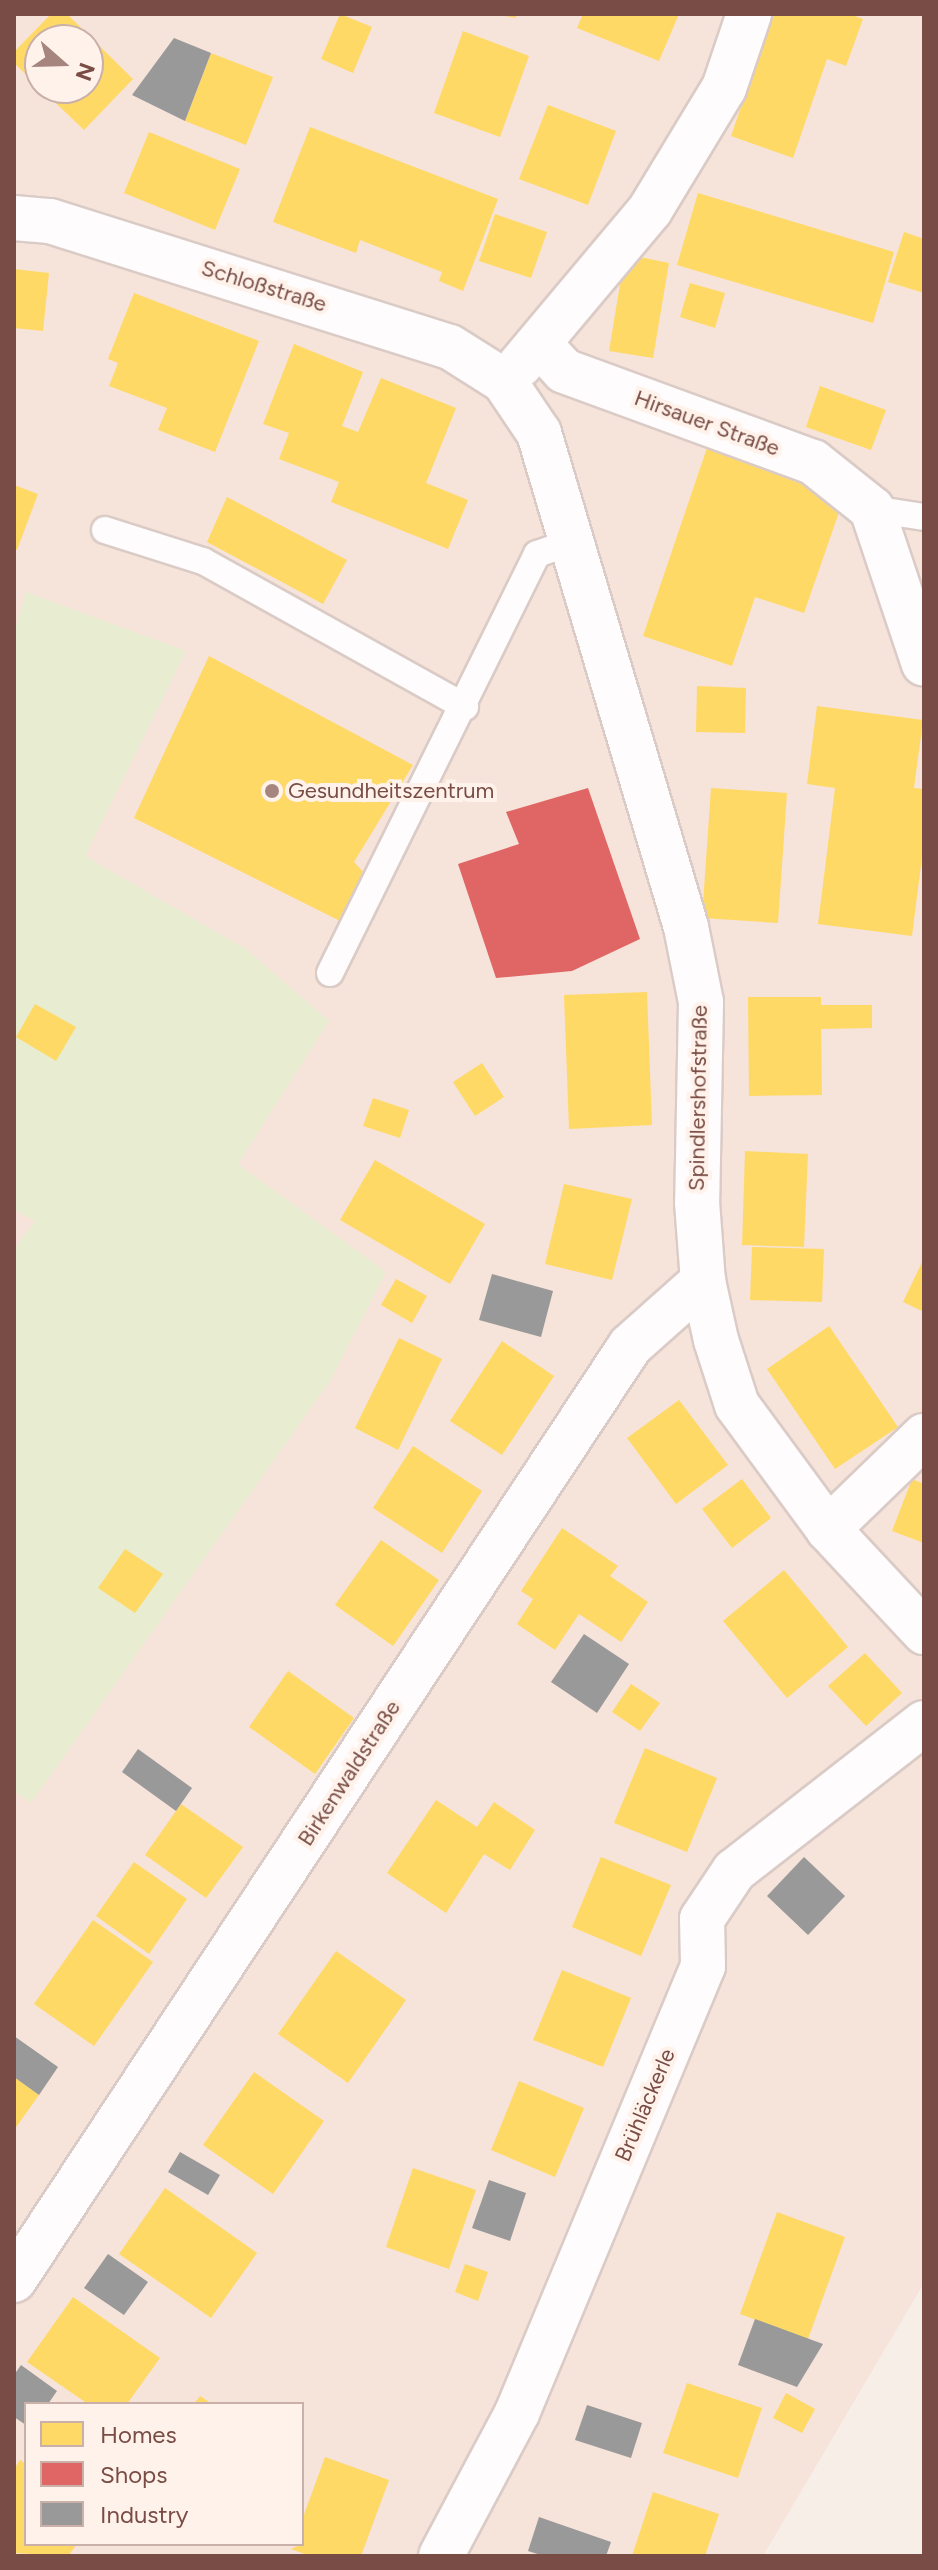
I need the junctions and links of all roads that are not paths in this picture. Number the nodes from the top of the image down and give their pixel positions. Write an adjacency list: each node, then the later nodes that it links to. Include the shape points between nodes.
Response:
1 (749, 14): 3 (street, via 724,88 650,210)
2 (14, 218): 4 (street, Schloßstraße, via 50,221 291,293 450,347)
3 (540, 345): 4 (street); 5 (street, Hirsauer Straße, via 564,371 813,462)
4 (504, 381): 8 (street, Spindlershofstraße, via 539,433)
5 (872, 509): 6 (lane, Hirsauer Straße); 9 (street)
6 (924, 517)
7 (105, 530): 10 (lane, via 203,561)
8 (572, 542): 10 (lane, via 537,554); 12 (street, Spindlershofstraße, via 686,927 701,1002 697,1202)
9 (924, 664)
10 (465, 707): 11 (lane)
11 (330, 973)
12 (703, 1281): 14 (street, Spindlershofstraße, via 737,1405); 17 (street, Birkenwaldstraße, via 630,1346)
13 (924, 1436): 14 (street)
14 (828, 1529): 15 (street, Spindlershofstraße)
15 (924, 1632)
16 (924, 1723): 18 (street, Brühläckerle, via 734,1871 702,1919 703,1966 517,2413)
17 (14, 2280)
18 (441, 2556)

